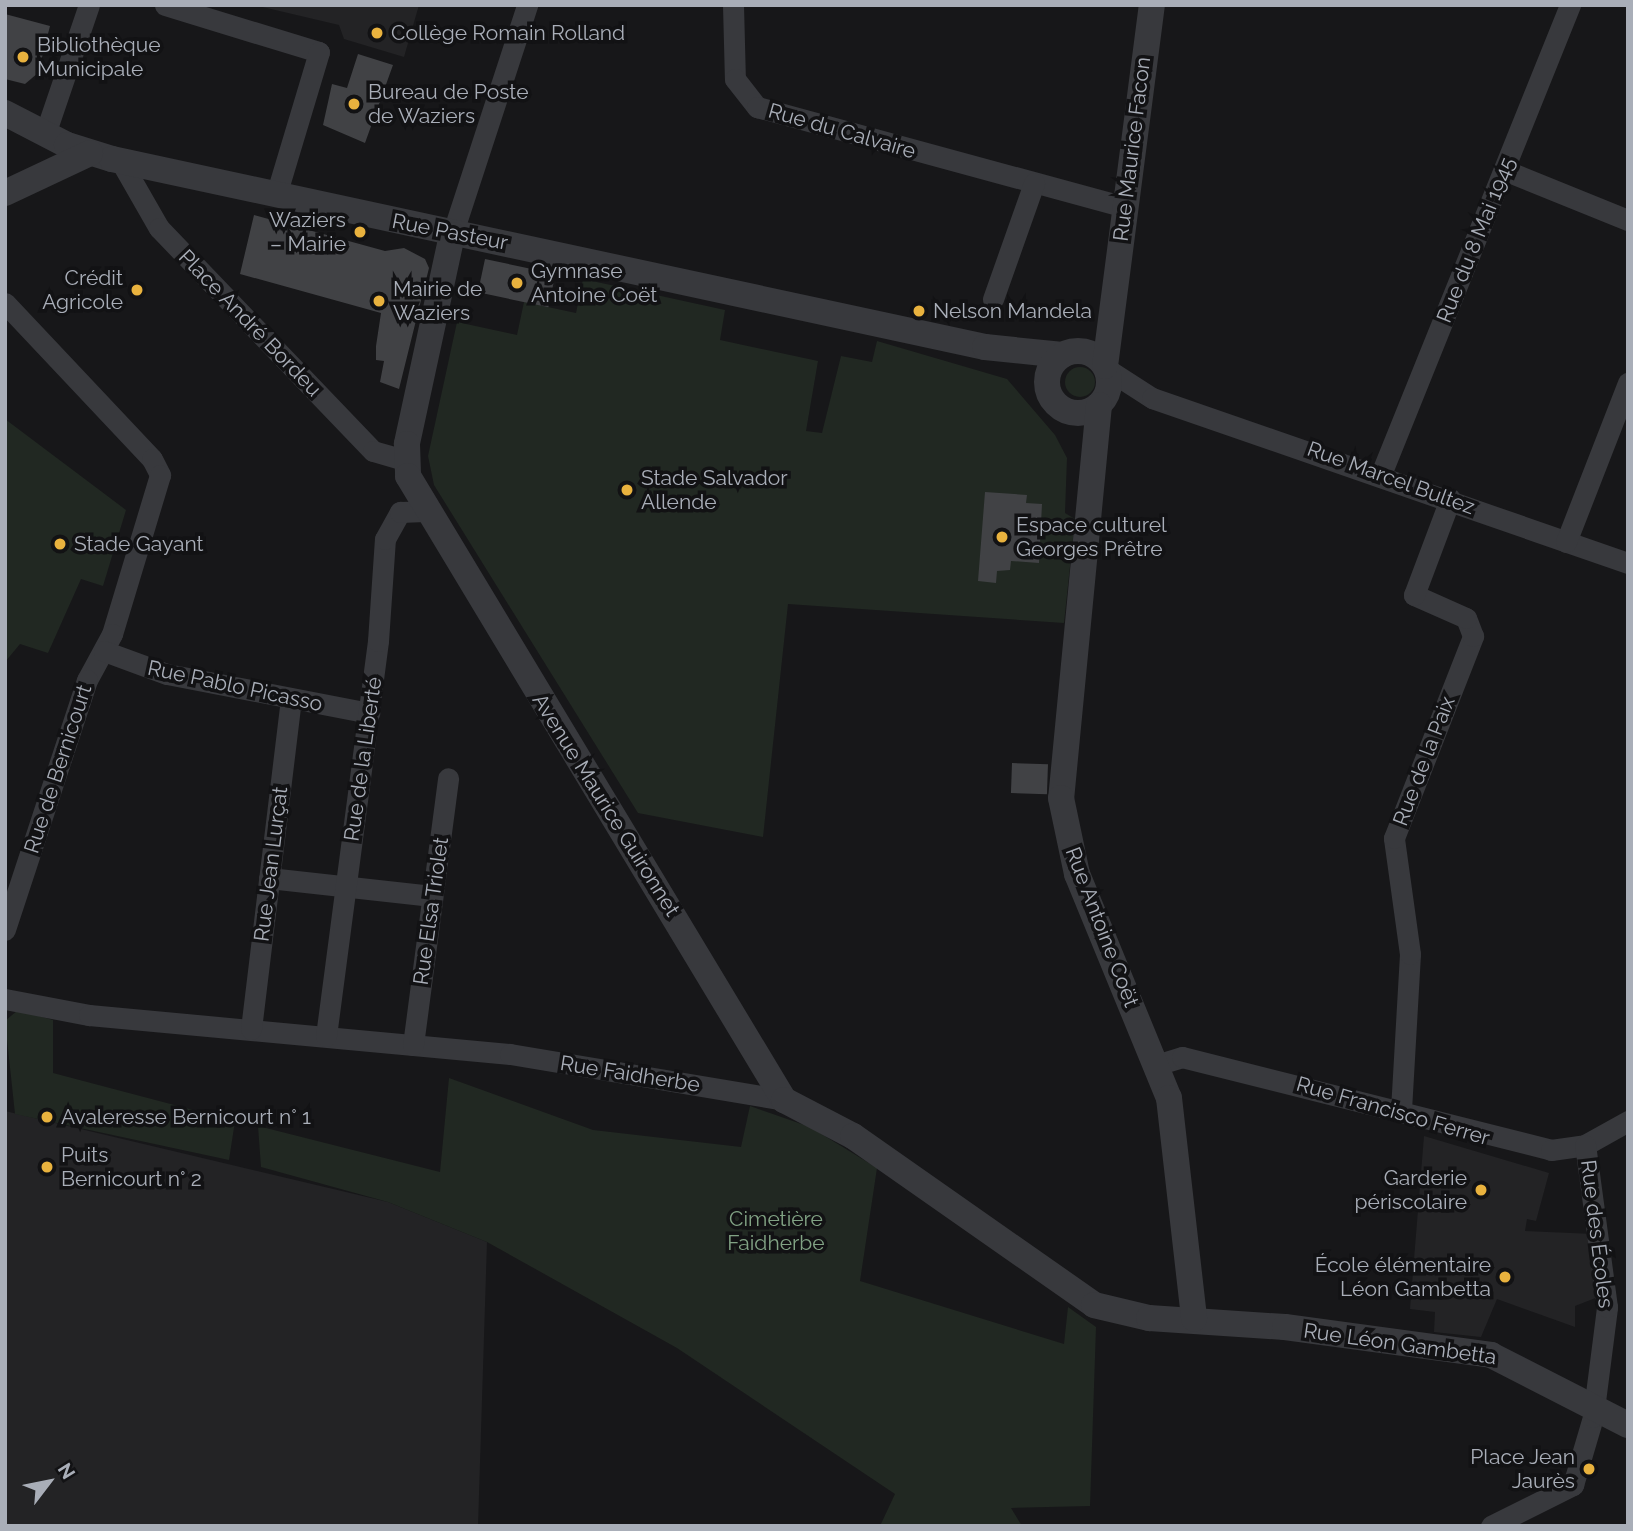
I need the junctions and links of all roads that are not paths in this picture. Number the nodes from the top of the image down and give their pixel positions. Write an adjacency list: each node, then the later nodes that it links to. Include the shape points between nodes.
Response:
1 (89, 5): 8 (street)
2 (165, 5): 14 (street, via 319,52)
3 (527, 5): 17 (street)
4 (733, 5): 12 (street, Rue du Calvaire, via 735,79 757,107)
5 (1152, 5): 15 (street, Rue Maurice Facon)
6 (1570, 5): 11 (street, Rue du 8 Mai 1945)
7 (5, 113): 8 (street, Rue Pasteur)
8 (45, 134): 9 (street, Rue Pasteur)
9 (90, 153): 10 (street, Rue Pasteur); 13 (street)
10 (120, 160): 14 (street, Rue Pasteur); 28 (street, Place André Bordeu, via 159,229 376,454)
11 (1504, 170): 16 (street); 29 (street, Rue du 8 Mai 1945)
12 (1034, 183): 15 (street, Rue du Calvaire); 19 (street)
13 (5, 192)
14 (276, 195): 17 (street, Rue Pasteur)
15 (1124, 207): 18 (street, Rue Maurice Facon)
16 (1627, 218)
17 (452, 235): 21 (street, Rue Pasteur); 28 (street)
18 (1114, 293): 22 (street, Rue Maurice Facon, via 1098,326); 23 (street, Rue Maurice Facon)
19 (993, 299)
20 (5, 303): 34 (street, via 158,470)
21 (985, 347): 22 (street, Rue Pasteur); 25 (street, Rue Pasteur, via 1030,366)
22 (1067, 354): 23 (street, via 1091,354); 25 (street, via 1050,369)
23 (1106, 368): 26 (street, Rue Marcel Bultez); 27 (street)
24 (1628, 383): 32 (street)
25 (1048, 388): 27 (street, via 1070,412)
26 (1152, 398): 27 (street, Rue Marcel Bultez); 29 (street, Rue Marcel Bultez)
27 (1102, 402): 46 (street, Rue Antoine Coët, via 1061,798 1077,874)
28 (405, 460): 31 (street, Avenue Maurice Guironnet)
29 (1381, 474): 30 (street, Rue Marcel Bultez)
30 (1450, 499): 32 (street, Rue Marcel Bultez); 48 (street, Rue de la Paix, via 1415,595 1466,618 1474,636 1394,838 1410,954)
31 (425, 510): 36 (street, Rue de la Liberté, via 400,512 386,533); 47 (street, Avenue Maurice Guironnet)
32 (1566, 542): 33 (street, Rue Marcel Bultez)
33 (1628, 563)
34 (104, 651): 35 (street, Rue Pablo Picasso, via 152,670); 41 (street, Rue de Bernicourt, via 88,680)
35 (291, 699): 36 (street, Rue Pablo Picasso); 38 (street, Rue Jean Lurçat)
36 (369, 713): 39 (street, Rue de la Liberté)
37 (448, 778): 40 (street, Rue Elsa Triolet)
38 (269, 878): 39 (street); 43 (street, Rue Jean Lurçat)
39 (346, 886): 40 (street); 44 (street, Rue de la Liberté)
40 (432, 896): 45 (street, Rue Elsa Triolet)
41 (5, 930)
42 (5, 999): 43 (street, Rue Faidherbe, via 67,1013)
43 (251, 1029): 44 (street, Rue Faidherbe)
44 (326, 1036): 45 (street, Rue Faidherbe)
45 (413, 1045): 47 (street, Rue Faidherbe)
46 (1156, 1065): 48 (street, Rue Francisco Ferrer, via 1182,1057); 51 (street, Rue Antoine Coët, via 1171,1109)
47 (785, 1100): 51 (street, Rue Faidherbe, via 853,1136 1082,1299 1133,1316)
48 (1401, 1110): 50 (street, Rue Francisco Ferrer, via 1514,1145 1561,1150)
49 (1628, 1121): 50 (street, Rue Francisco Ferrer)
50 (1585, 1145): 52 (street, Rue des Écoles, via 1606,1293)
51 (1194, 1319): 52 (street, Rue Léon Gambetta, via 1491,1355)
52 (1595, 1407): 53 (street); 54 (street, via 1573,1485)
53 (1628, 1425)
54 (1491, 1526)

